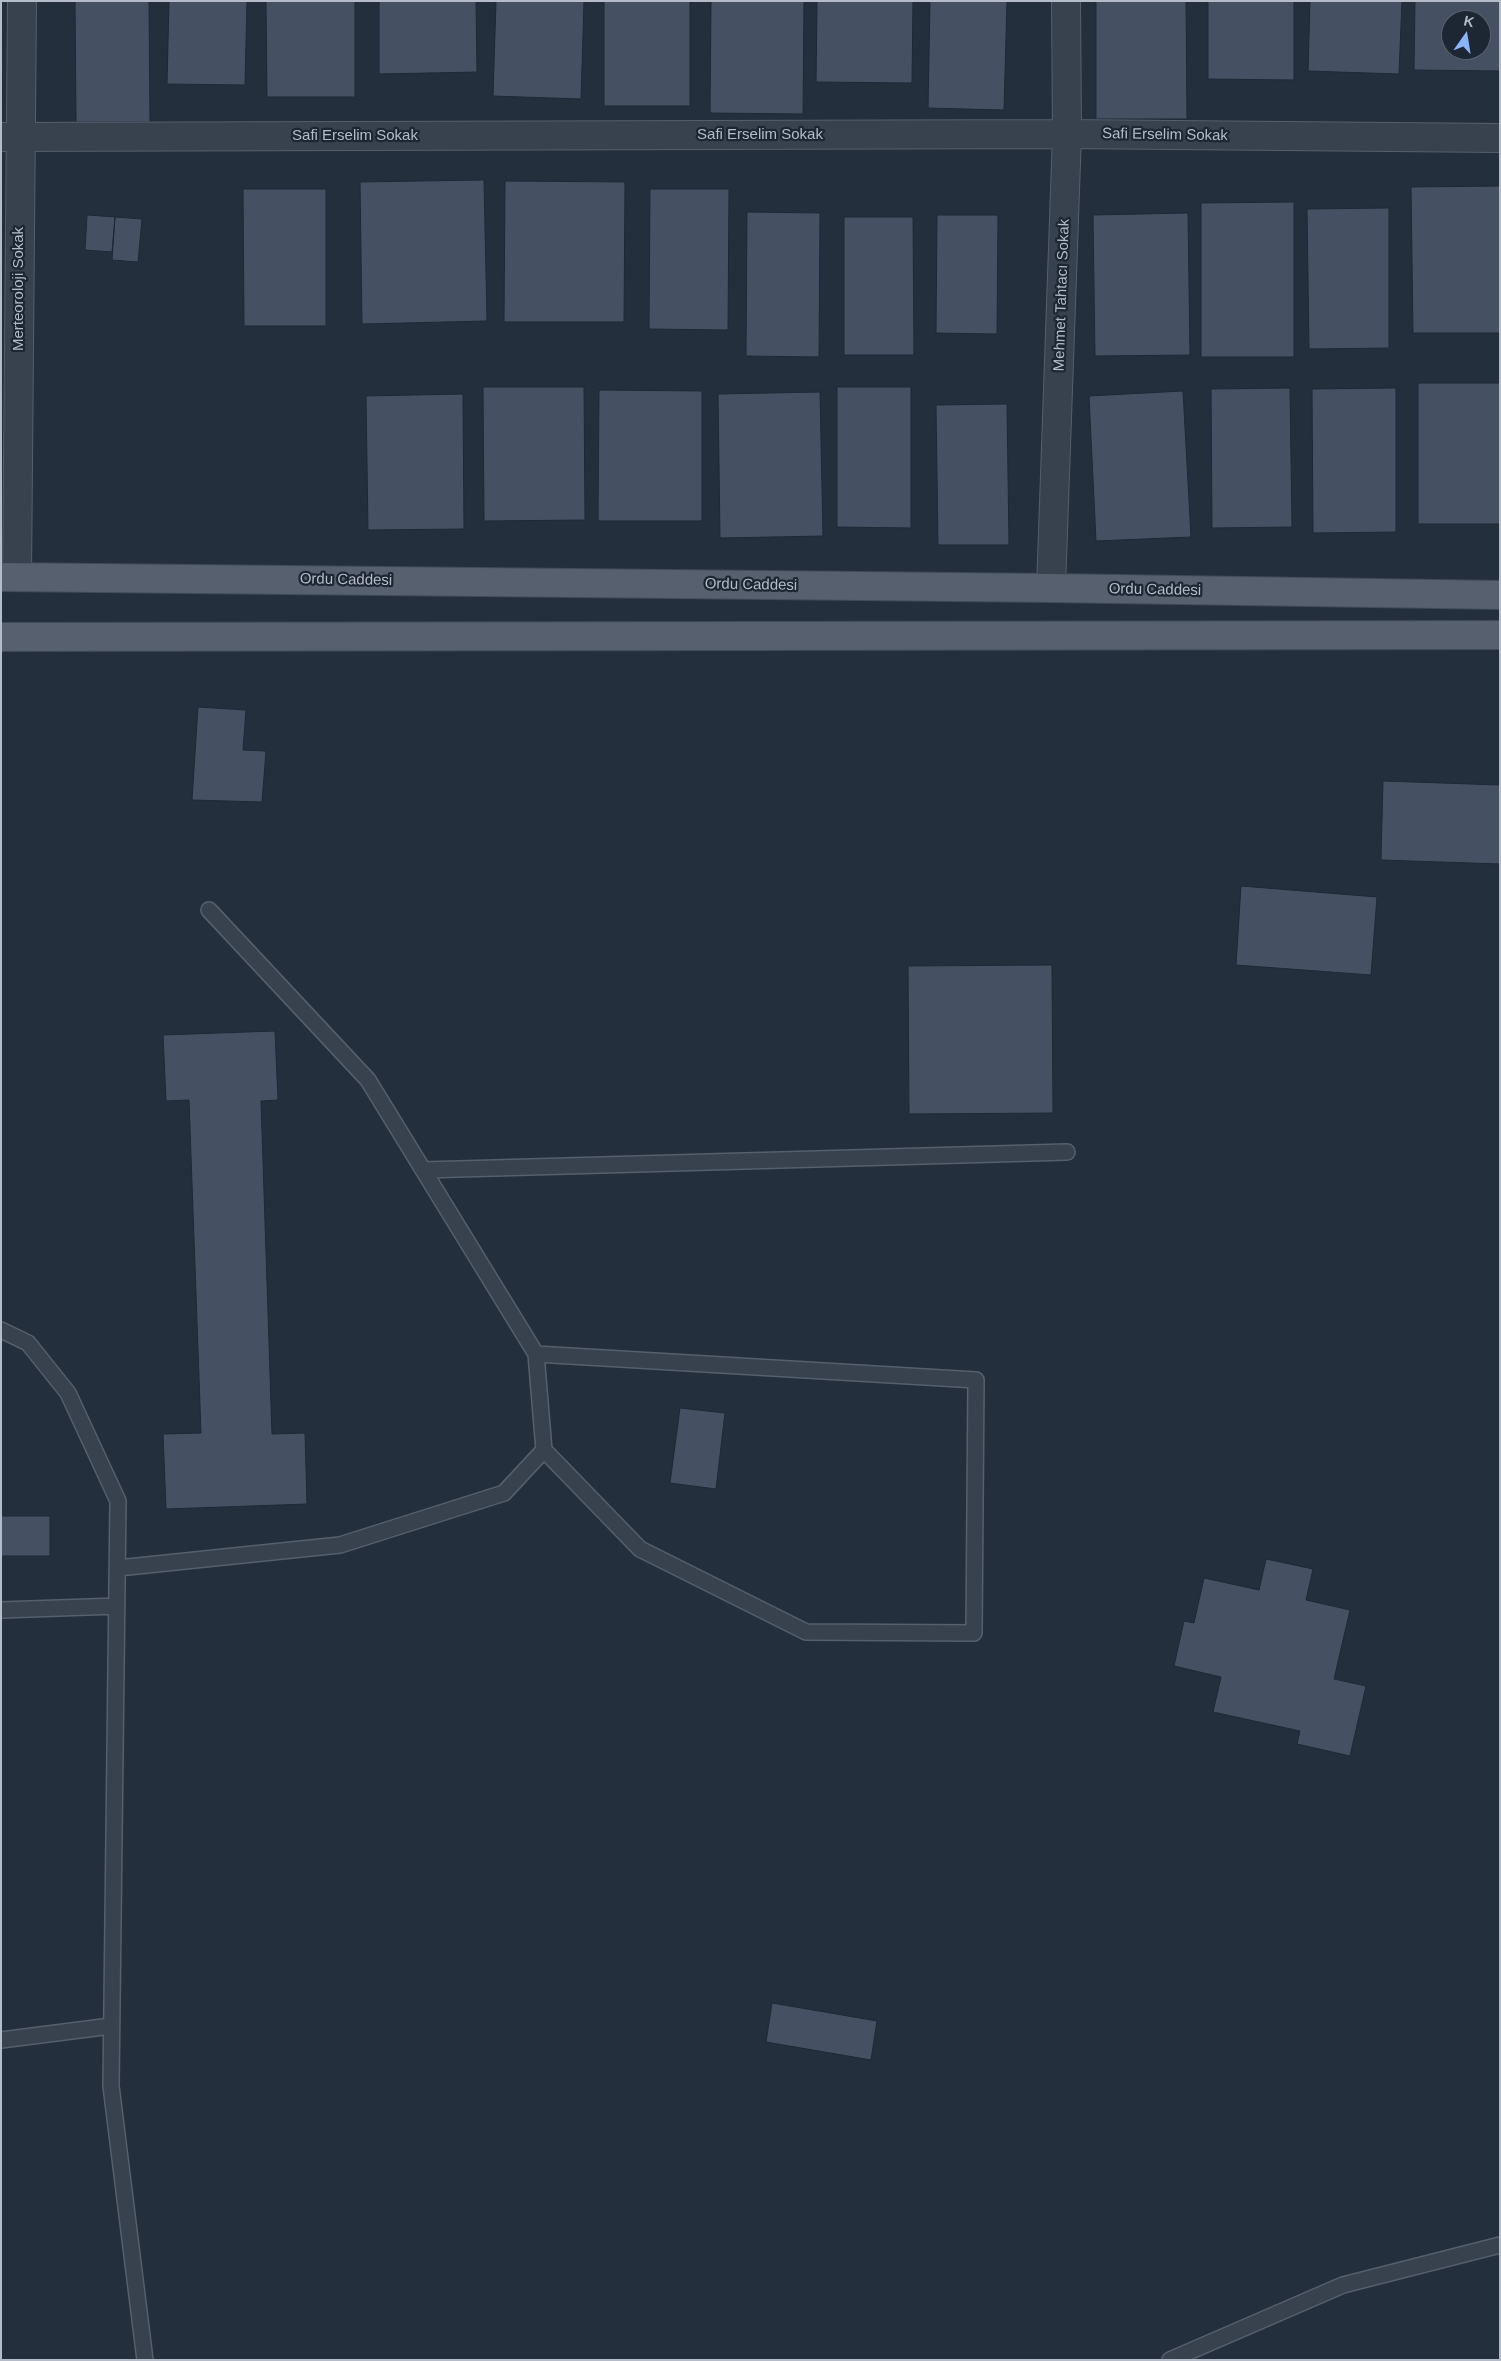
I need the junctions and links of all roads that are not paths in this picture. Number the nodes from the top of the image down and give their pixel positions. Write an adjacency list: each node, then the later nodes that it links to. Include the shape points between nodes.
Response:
1 (22, 1): 4 (street, Merteoroloji Sokak)
2 (1066, 1): 3 (street, Mehmet Tahtacı Sokak)
3 (1067, 134): 4 (street, Safi Erselim Sokak); 5 (street, Safi Erselim Sokak); 7 (street, Mehmet Tahtacı Sokak)
4 (11, 137): 6 (street, Merteoroloji Sokak)
5 (1500, 138)
6 (9, 577): 7 (main road, Ordu Caddesi)
7 (1051, 588): 8 (main road, Ordu Caddesi)
8 (1500, 596)
9 (1500, 635): 10 (main road)
10 (1, 637)
11 (208, 910): 13 (lane, via 368,1080)
12 (1067, 1152): 13 (lane)
13 (423, 1170): 15 (lane)
14 (1, 1330): 17 (lane, via 28,1343 68,1393 118,1501)
15 (536, 1354): 16 (lane); 16 (lane, via 976,1380 974,1633 806,1632 640,1549)
16 (544, 1450): 17 (lane, via 504,1493 340,1545)
17 (118, 1568): 18 (lane)
18 (117, 1606): 19 (lane); 20 (lane)
19 (1, 1610)
20 (111, 2026): 21 (lane); 23 (lane, via 110,2086)
21 (1, 2040)
22 (1500, 2245): 24 (lane, via 1343,2285)
23 (145, 2360)
24 (1170, 2360)

